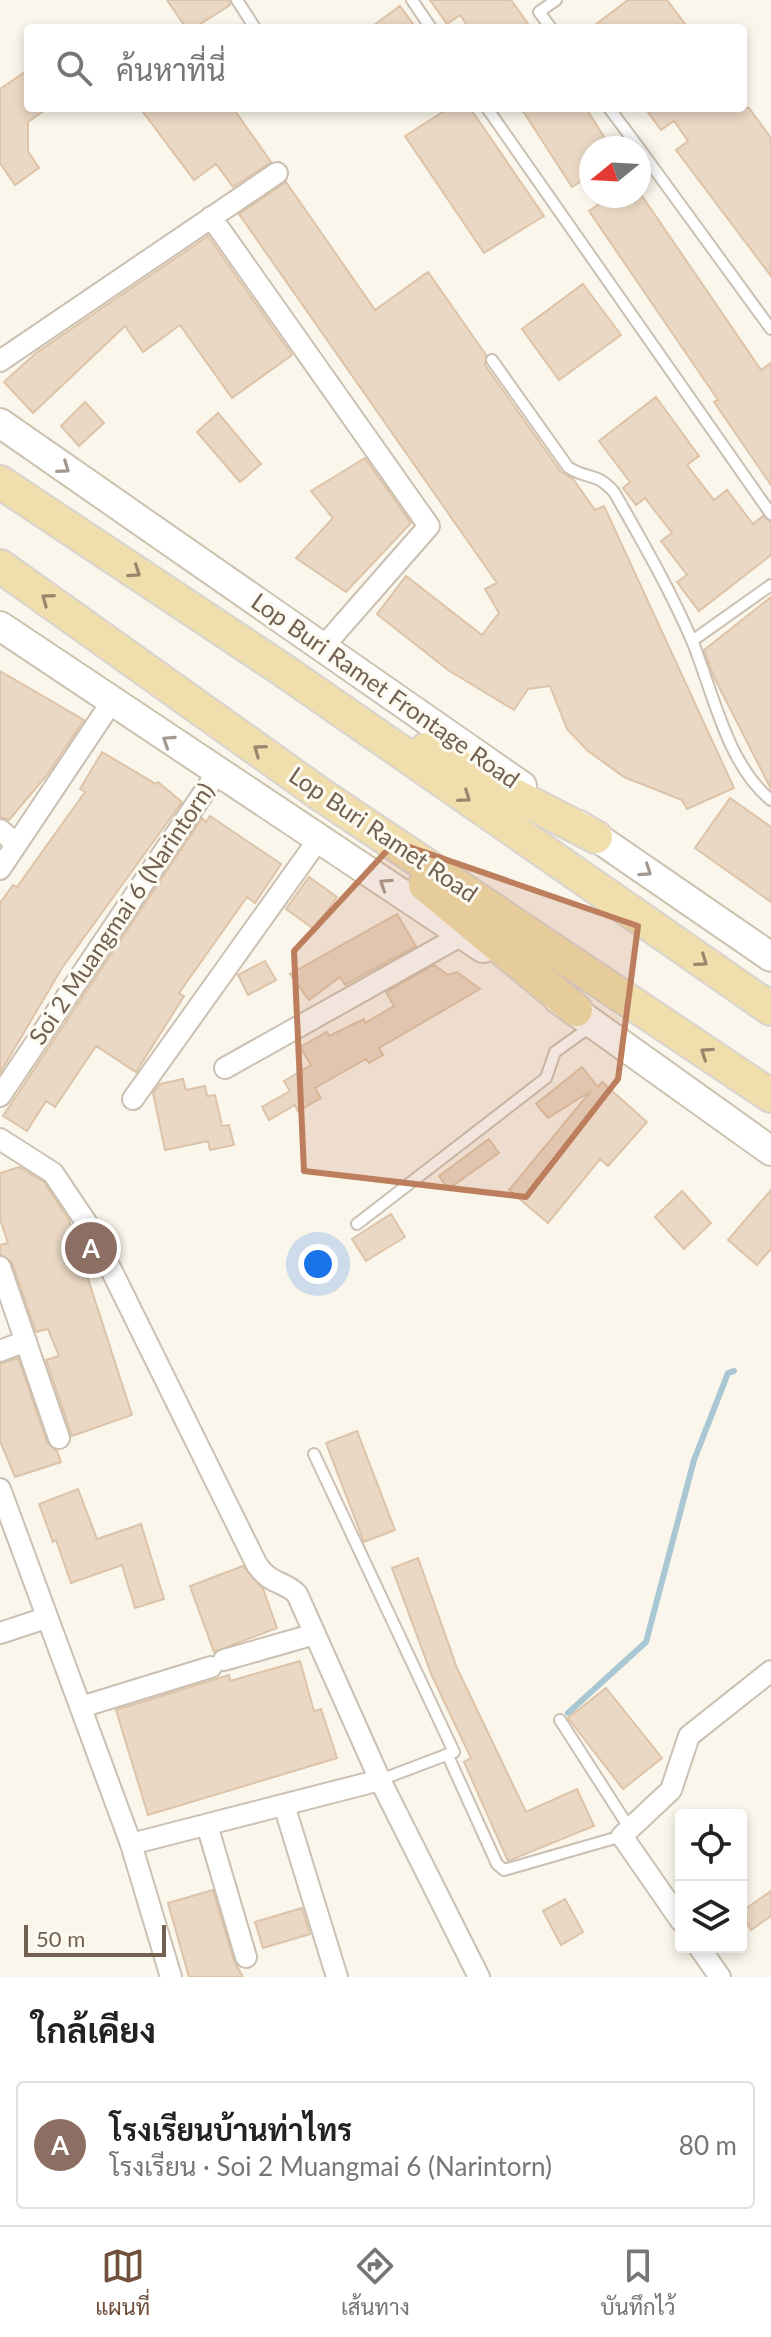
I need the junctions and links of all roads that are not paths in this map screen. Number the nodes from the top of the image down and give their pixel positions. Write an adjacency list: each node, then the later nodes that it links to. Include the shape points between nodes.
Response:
1 (237, 0): 4 (lane)
2 (412, 0): 5 (lane)
3 (556, 0): 6 (lane, via 539,12)
4 (252, 24)
5 (428, 24)
6 (548, 24)
7 (490, 112): 18 (lane)
8 (612, 112): 9 (lane)
9 (630, 136)
10 (651, 164): 13 (lane)
11 (277, 173): 12 (street)
12 (211, 217): 15 (street); 23 (street, via 429,526)
13 (771, 329)
14 (492, 360): 22 (lane, via 568,467 603,478 614,492)
15 (0, 361)
16 (0, 423): 23 (main road, Lop Buri Ramet Frontage Road, one-way to 23)
17 (0, 482): 24 (main road, one-way to 24)
18 (771, 514)
19 (0, 566): 27 (main road, Lop Buri Ramet Road, one-way to 19)
20 (771, 585): 22 (lane)
21 (0, 626): 25 (main road)
22 (692, 641): 28 (lane, via 737,755 757,789)
23 (323, 647): 30 (main road, Lop Buri Ramet Frontage Road)
24 (283, 670): 30 (main road); 36 (main road, one-way to 36)
25 (111, 703): 26 (main road, one-way to 25); 32 (street)
26 (217, 773): 31 (main road); 39 (street, Soi 2 Muangmai 6 (Narintorn))
27 (320, 794): 37 (main road); 40 (main road, Lop Buri Ramet Road, one-way to 27)
28 (771, 800)
29 (0, 830): 32 (street)
30 (596, 837): 35 (main road, Lop Buri Ramet Frontage Road, one-way to 35)
31 (318, 840): 34 (main road, one-way to 31); 41 (street)
32 (17, 844): 33 (street)
33 (0, 869)
34 (462, 935): 37 (main road); 38 (street)
35 (771, 957)
36 (771, 1009)
37 (586, 1017): 43 (main road); 44 (lane, via 555,1052 546,1078)
38 (225, 1068)
39 (0, 1096)
40 (771, 1096)
41 (133, 1099)
42 (0, 1139): 53 (street, via 53,1173 71,1197 257,1565 271,1582 294,1590)
43 (771, 1151)
44 (357, 1224)
45 (0, 1267): 46 (street)
46 (26, 1341): 47 (street); 48 (street)
47 (0, 1351)
48 (59, 1438)
49 (314, 1454): 57 (lane, via 454,1752)
50 (0, 1489): 51 (street)
51 (46, 1618): 52 (street); 55 (street)
52 (0, 1633)
53 (315, 1634): 55 (street); 58 (street)
54 (771, 1671): 61 (street, via 689,1736 671,1790)
55 (81, 1707): 62 (street)
56 (560, 1720): 61 (lane)
57 (448, 1756): 58 (lane); 61 (lane, via 504,1870)
58 (380, 1780): 59 (street); 68 (street)
59 (284, 1805): 60 (street); 67 (street)
60 (207, 1825): 62 (street); 65 (street)
61 (626, 1832): 63 (street)
62 (131, 1844): 66 (street)
63 (675, 1911)
64 (703, 1953): 69 (street)
65 (246, 1957)
66 (171, 1977)
67 (337, 1977)
68 (479, 1977)
69 (720, 1977)

